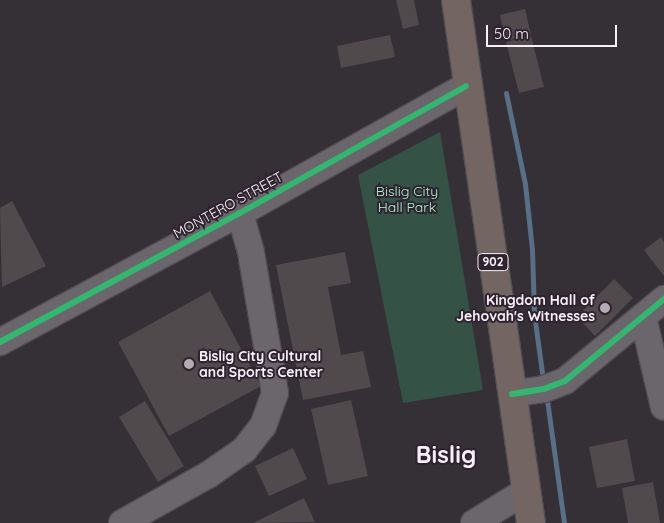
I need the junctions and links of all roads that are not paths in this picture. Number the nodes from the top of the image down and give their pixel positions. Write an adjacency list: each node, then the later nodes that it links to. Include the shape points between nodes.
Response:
1 (456, 0): 2 (highway, 902)
2 (466, 86): 3 (street, MONTERO STREET); 7 (highway, 902)
3 (240, 213): 6 (street, MONTERO STREET); 10 (street, via 251,252 275,393 263,426 244,450 208,475)
4 (664, 300): 5 (street)
5 (643, 317): 7 (street, via 565,381 544,389); 8 (street)
6 (0, 342)
7 (512, 394): 9 (highway, 902)
8 (664, 407)
9 (526, 490): 11 (street); 12 (highway, 902)
10 (122, 523)
11 (474, 523)
12 (531, 523)

